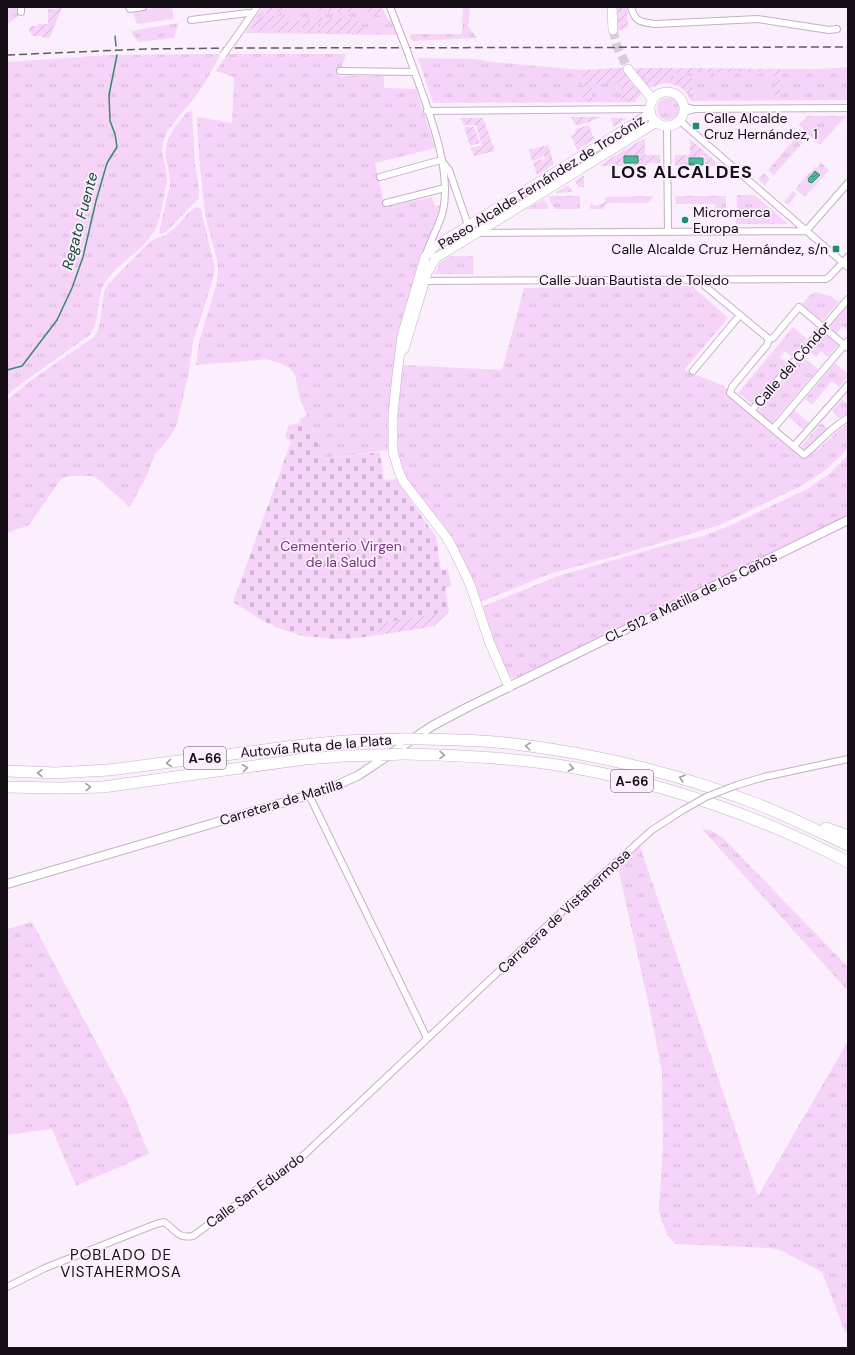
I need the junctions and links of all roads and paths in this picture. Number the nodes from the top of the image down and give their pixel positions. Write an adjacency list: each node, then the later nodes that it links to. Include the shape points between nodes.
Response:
1 (143, 7): 6 (street)
2 (257, 7): 7 (street)
3 (390, 7): 14 (street, bridge)
4 (612, 7): 10 (main road)
5 (631, 7): 9 (street, via 635,18 647,23 758,19)
6 (129, 8)
7 (252, 14): 8 (street); 11 (street, bridge)
8 (191, 20)
9 (837, 29)
10 (613, 30)
11 (223, 55)
12 (628, 68): 15 (main road)
13 (340, 72): 14 (street)
14 (414, 72): 17 (street)
15 (652, 103): 17 (street); 18 (main road, via 665,93 675,94 682,101); 19 (main road); 27 (main road, Paseo Alcalde Fernández de Trocóniz)
16 (848, 108): 18 (street, via 693,109)
17 (428, 111): 21 (street)
18 (682, 112): 20 (main road, via 676,123); 28 (street)
19 (657, 122): 20 (main road); 26 (main road, Paseo Alcalde Fernández de Trocóniz)
20 (667, 126): 30 (street)
21 (441, 160): 22 (street); 24 (street); 27 (street, via 449,170)
22 (380, 177)
23 (848, 183): 28 (street)
24 (444, 188): 25 (street); 32 (street, via 443,211)
25 (386, 204)
26 (493, 222): 29 (street); 31 (main road, Paseo Alcalde Fernández de Trocóniz)
27 (468, 225): 31 (street); 32 (main road, Paseo Alcalde Fernández de Trocóniz)
28 (806, 230): 30 (street); 35 (street)
29 (495, 232): 30 (street); 31 (street)
30 (668, 232)
31 (476, 233): 33 (main road, Paseo Alcalde Fernández de Trocóniz)
32 (433, 242): 33 (street); 37 (main road, Paseo Alcalde Fernández de Trocóniz, via 425,257)
33 (442, 253): 37 (main road, Paseo Alcalde Fernández de Trocóniz)
34 (848, 257): 35 (street, Calle Juan Bautista de Toledo)
35 (845, 264): 36 (street, Calle Juan Bautista de Toledo, via 826,279)
36 (705, 280): 37 (street, Calle Juan Bautista de Toledo); 39 (street, via 705,286)
37 (421, 281): 51 (main road, Paseo Alcalde Fernández de Trocóniz, via 407,344 398,364 393,452 403,481 454,551 470,584 489,641)
38 (848, 299): 40 (street, Calle del Cóndor)
39 (740, 315): 41 (street); 43 (street)
40 (824, 327): 41 (street, via 800,307 773,338); 42 (street); 45 (street, Calle del Cóndor)
41 (769, 339): 45 (street, via 730,393)
42 (847, 345): 47 (street)
43 (693, 371)
44 (848, 385): 48 (street)
45 (752, 410): 47 (street)
46 (848, 418): 48 (street, via 838,423 804,455)
47 (773, 429): 48 (street)
48 (794, 446)
49 (848, 520): 50 (street, CL-512 a Matilla de los Caños)
50 (534, 674): 51 (street, Carretera de Matilla)
51 (509, 687): 57 (street, Carretera de Matilla, via 432,726 359,775)
52 (848, 759): 63 (street, Carretera de Vistahermosa, bridge, via 737,785 706,797 652,830)
53 (7, 771): 54 (highway, Autovía Ruta de la Plata / A-66, one-way to 53, bridge, via 634,765 557,750 513,744 424,739 303,745 109,770 55,773)
54 (708, 786): 58 (highway, via 753,799); 59 (highway, Autovía Ruta de la Plata / A-66, via 798,821)
55 (7, 787): 56 (highway, Autovía Ruta de la Plata / A-66, one-way to 56, bridge, via 102,787 305,759 403,754 461,755 557,765)
56 (665, 789): 60 (highway, Autovía Ruta de la Plata / A-66, via 777,828); 61 (highway, via 762,826 834,860)
57 (309, 795): 62 (street, Carretera de Matilla); 63 (street)
58 (848, 836)
59 (848, 846)
60 (848, 862)
61 (848, 870)
62 (7, 884)
63 (427, 1038): 64 (street, Carretera de Vistahermosa)
64 (323, 1138): 65 (street, Calle San Eduardo, via 193,1236 179,1235 164,1222 156,1224 45,1268)
65 (7, 1287)

